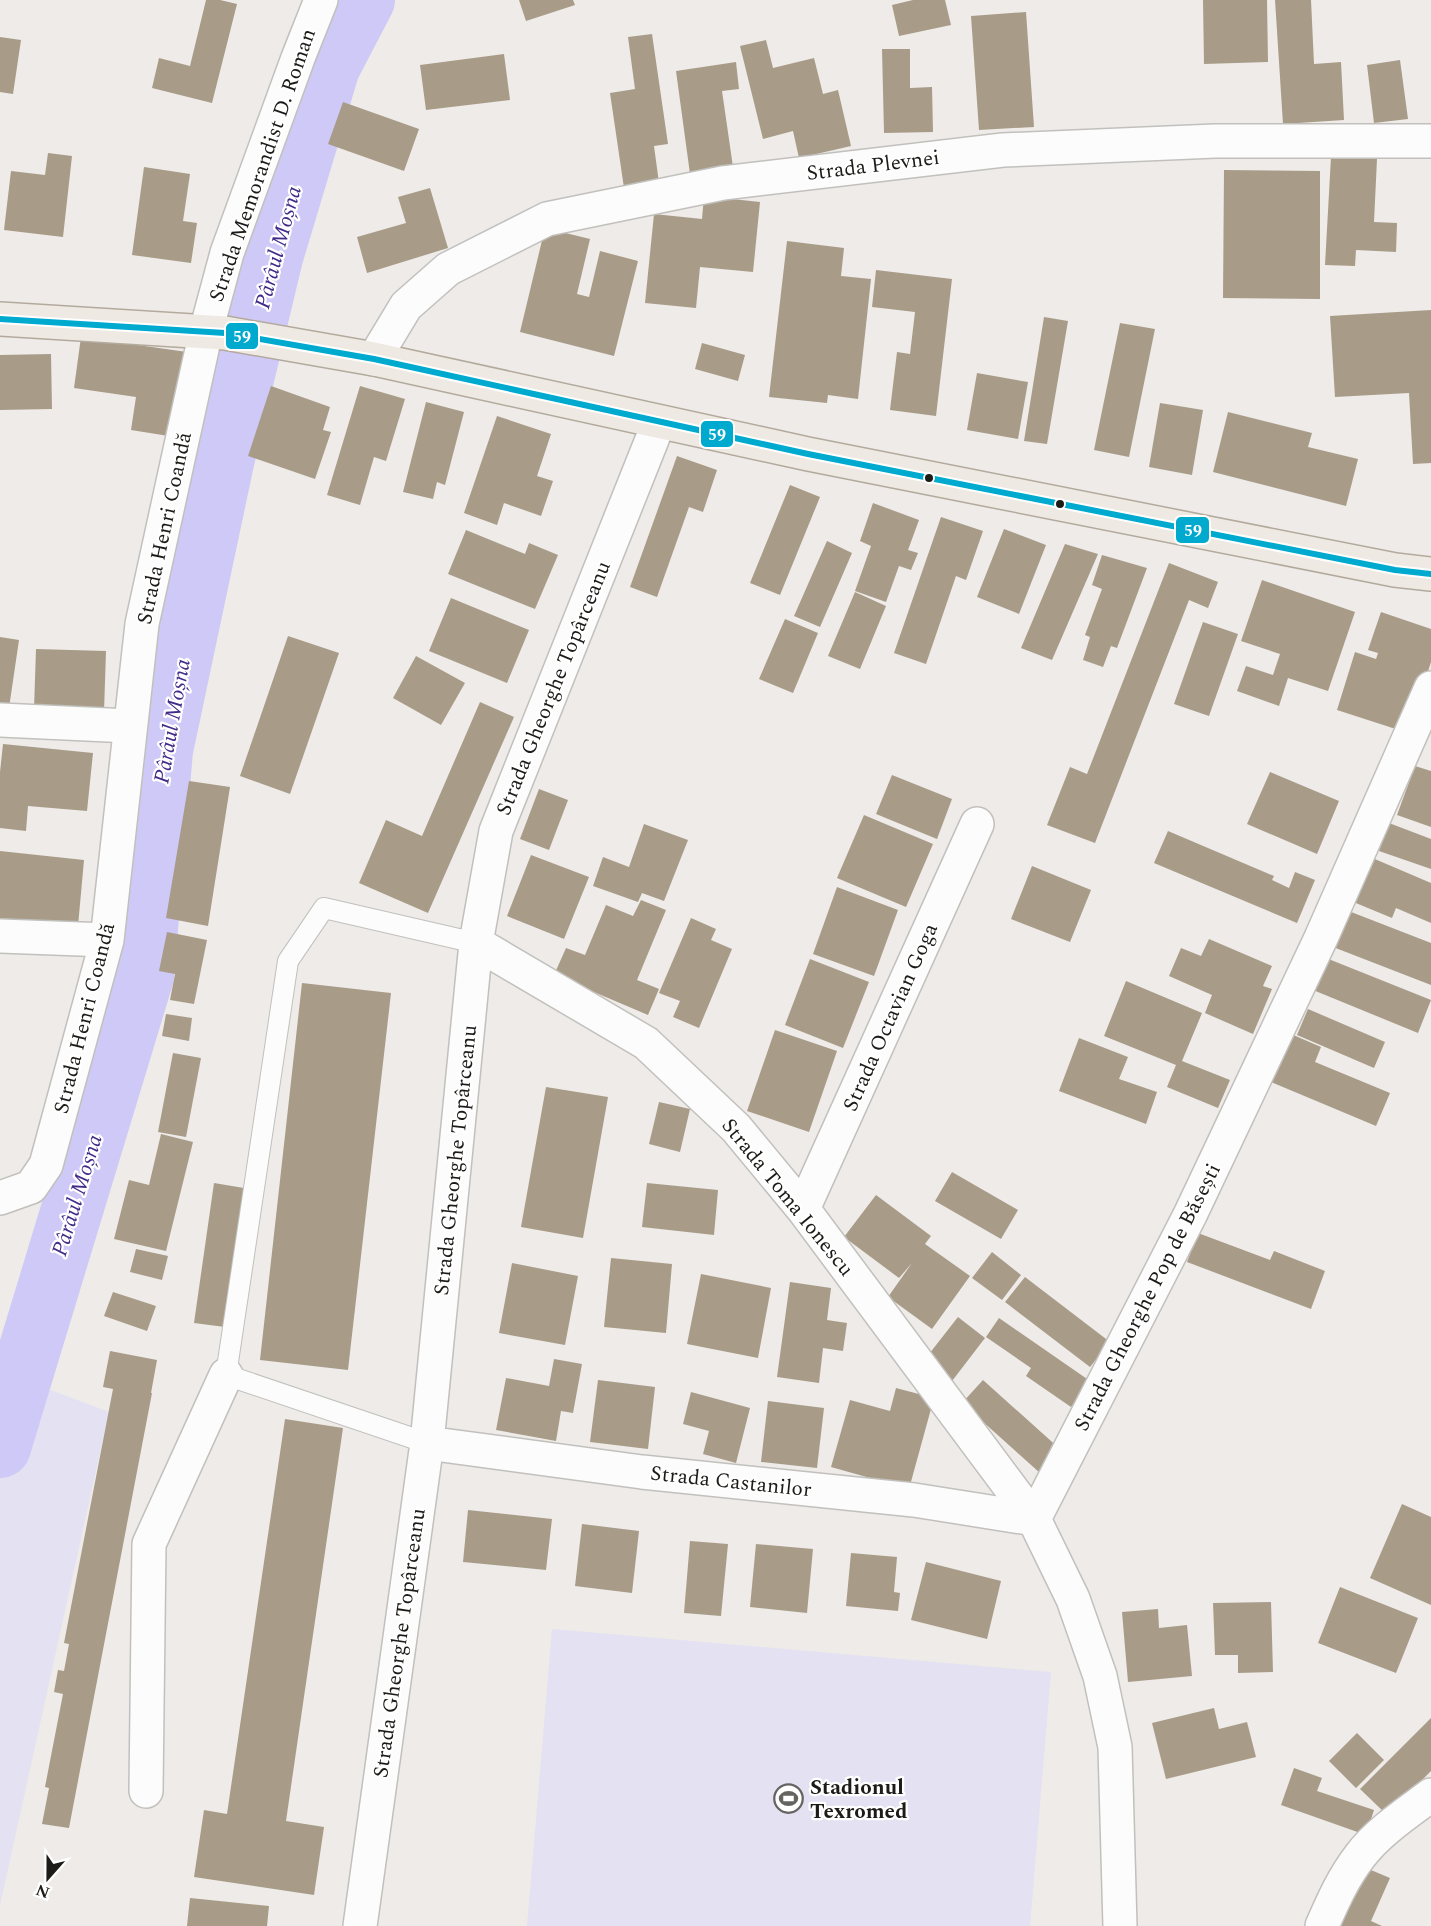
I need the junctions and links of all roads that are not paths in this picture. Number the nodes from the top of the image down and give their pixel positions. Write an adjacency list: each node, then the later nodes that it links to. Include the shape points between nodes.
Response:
1 (321, 0): 4 (street, Strada Memorandist D. Roman, via 227,253)
2 (1431, 141): 5 (street, Strada Plevnei, via 1215,141 1003,150 723,183 547,219 448,269 406,306)
3 (0, 319): 4 (main road)
4 (215, 332): 5 (main road); 10 (street, Strada Henri Coandă, via 142,624)
5 (374, 359): 6 (main road)
6 (659, 422): 7 (main road, via 831,459); 14 (street, Strada Gheorghe Topârceanu, via 496,831)
7 (1431, 574)
8 (1431, 688): 19 (street, Strada Gheorghe Pop de Băsești, via 1321,938 1195,1204)
9 (0, 720): 10 (street)
10 (130, 726): 13 (street, Strada Henri Coandă)
11 (977, 824): 16 (street, Strada Octavian Goga)
12 (0, 936): 13 (street)
13 (107, 940): 15 (street, Strada Henri Coandă, via 46,1165 31,1186)
14 (476, 943): 16 (street, Strada Toma Ionescu, via 646,1043 736,1128); 17 (lane, via 324,908 288,961); 18 (street, Strada Gheorghe Topârceanu)
15 (0, 1198)
16 (803, 1209): 19 (street, Strada Toma Ionescu)
17 (226, 1375): 18 (lane); 20 (street, via 149,1544)
18 (427, 1443): 19 (street, Strada Castanilor, via 642,1472 914,1500); 22 (street, Strada Gheorghe Topârceanu)
19 (1034, 1519): 23 (street, via 1073,1599 1100,1676 1116,1747)
20 (146, 1791)
21 (1431, 1795): 24 (street, via 1361,1854 1340,1885)
22 (360, 1926)
23 (1120, 1926)
24 (1322, 1926)

